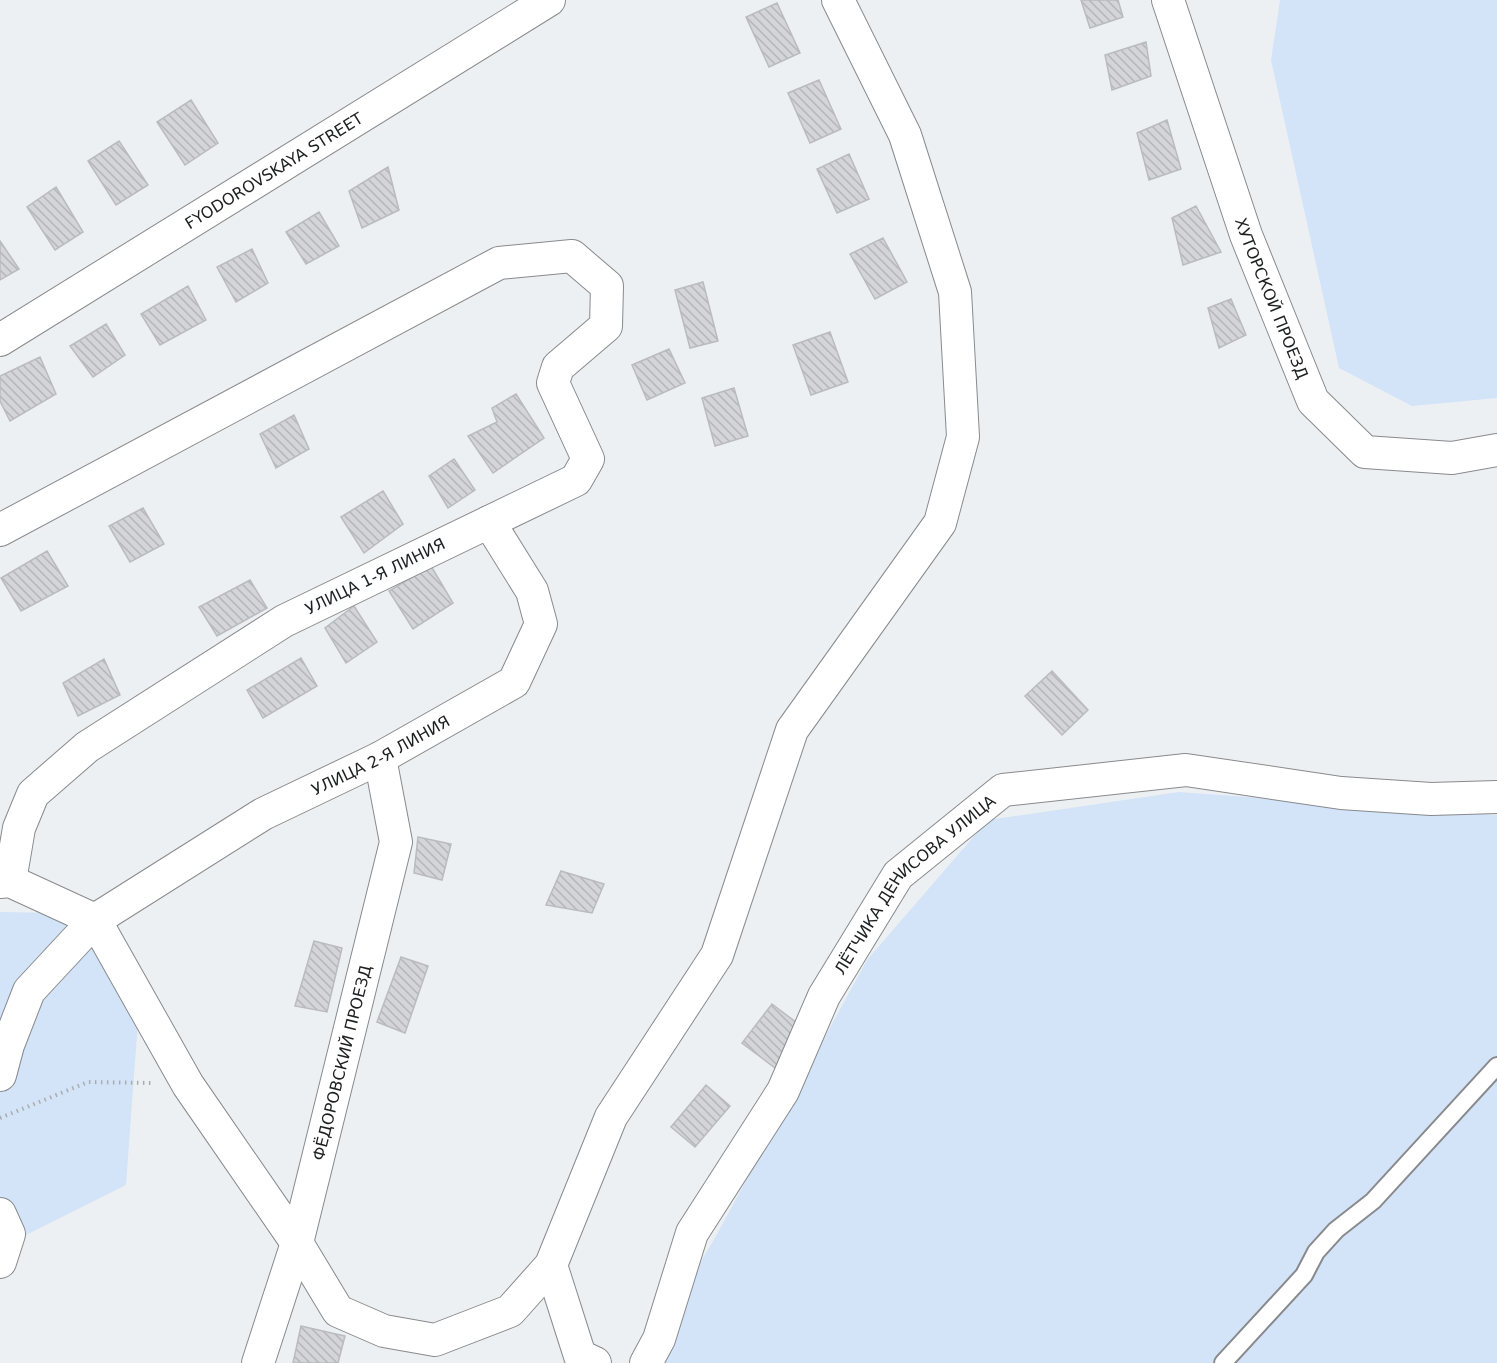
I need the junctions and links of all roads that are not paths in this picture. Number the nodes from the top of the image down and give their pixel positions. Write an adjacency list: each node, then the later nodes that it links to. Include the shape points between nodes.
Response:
1 (549, 0): 4 (street, FYODOROVSKAYA STREET)
2 (838, 0): 17 (street, via 904,135 955,292 963,437 940,523 792,730 717,955 611,1116)
3 (1168, 0): 5 (street, ХУТОРСКОЙ ПРОЕЗД, via 1246,235 1313,401 1365,452 1452,458)
4 (0, 340)
5 (1497, 450)
6 (489, 522): 7 (street, УЛИЦА 1-Я ЛИНИЯ, via 576,480 588,459 553,383 558,367 606,326 607,286 572,256 499,263); 8 (street, УЛИЦА 2-Я ЛИНИЯ, via 532,591 541,624 514,682); 10 (street, УЛИЦА 1-Я ЛИНИЯ, via 284,621 87,747 33,794 19,828)
7 (0, 530)
8 (380, 758): 11 (street, УЛИЦА 2-Я ЛИНИЯ, via 263,814); 15 (street, ФЁДОРОВСКИЙ ПРОЕЗД, via 396,842)
9 (1497, 797): 20 (street, ЛЁТЧИКА ДЕНИСОВА УЛИЦА, via 1431,799 1341,793 1186,770 1003,790 898,874 824,996 783,1091 692,1233 659,1339)
10 (5, 882): 11 (street)
11 (95, 920): 13 (street, via 29,992); 15 (street, via 188,1085)
12 (1497, 1066): 21 (lane, via 1373,1201 1336,1230 1316,1252 1304,1275)
13 (0, 1075)
14 (0, 1214): 16 (street, via 9,1234)
15 (297, 1242): 17 (street, via 338,1311 384,1331 435,1340 510,1311); 19 (street, ФЁДОРОВСКИЙ ПРОЕЗД)
16 (0, 1262)
17 (551, 1265): 18 (street)
18 (585, 1361)
19 (258, 1363)
20 (646, 1363)
21 (1223, 1363)

